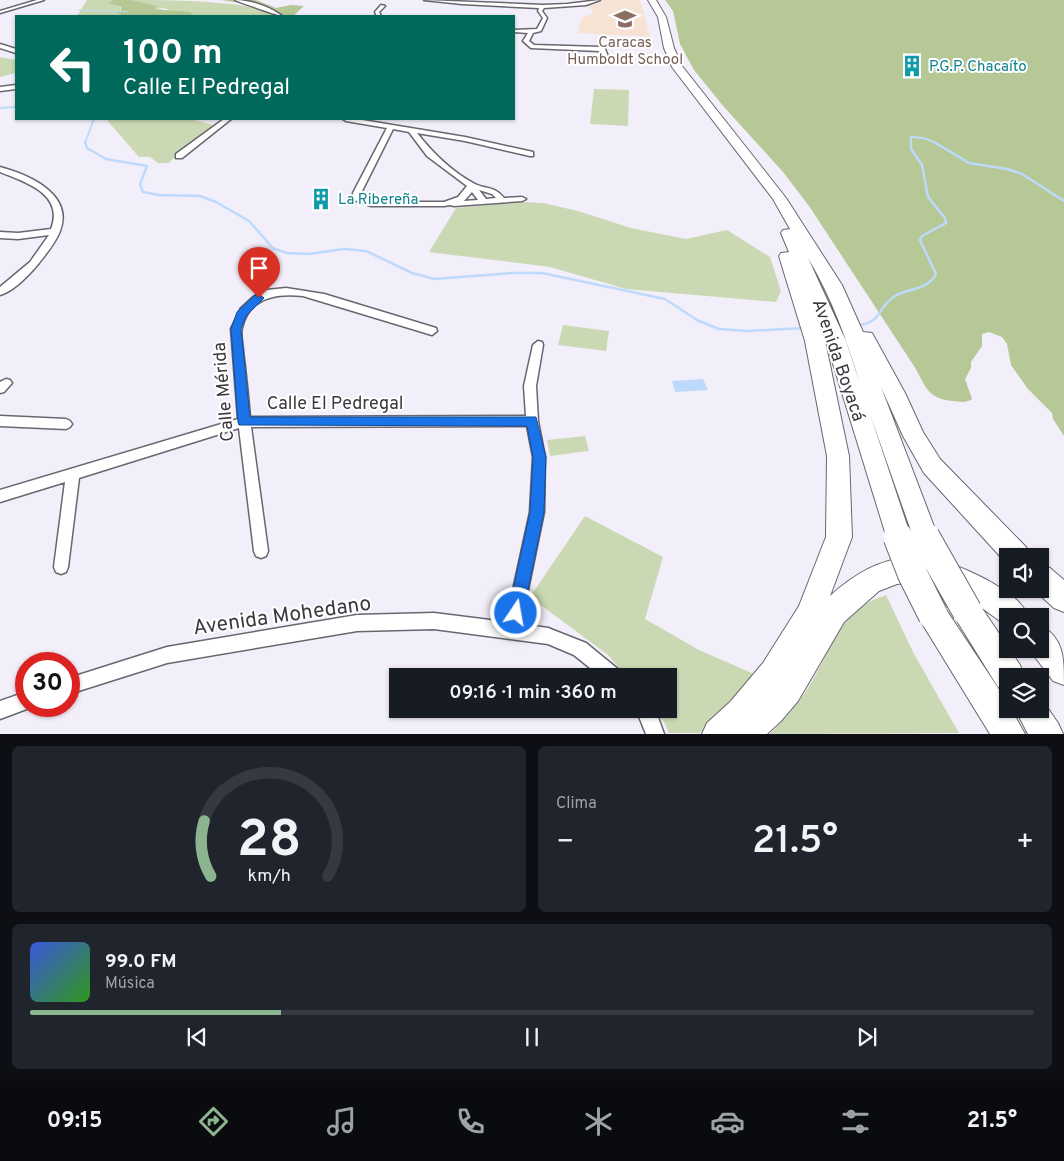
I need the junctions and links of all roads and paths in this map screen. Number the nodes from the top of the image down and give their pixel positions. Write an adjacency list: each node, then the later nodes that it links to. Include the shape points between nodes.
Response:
1 (42, 0): 10 (street)
2 (237, 0): 11 (street)
3 (426, 0): 4 (street)
4 (441, 0): 9 (street)
5 (598, 0): 9 (street, via 587,4)
6 (645, 0): 34 (highway, Avenida Boyacá, via 667,65 770,203)
7 (652, 0): 37 (highway, Avenida Boyacá, via 662,17 668,48 677,67 779,198 846,307)
8 (383, 6): 12 (street, via 376,12)
9 (542, 6): 14 (street, via 540,11 544,22 539,30)
10 (0, 12)
11 (278, 15)
12 (378, 15)
13 (515, 31): 14 (street)
14 (531, 32): 17 (street, via 526,41 533,47 600,49)
15 (0, 46): 16 (street)
16 (15, 51)
17 (606, 59)
18 (15, 87): 19 (street)
19 (0, 89)
20 (227, 120): 25 (street)
21 (352, 120): 22 (street)
22 (391, 126): 23 (street); 31 (street, via 357,198 371,204)
23 (411, 130): 24 (street, via 475,140); 27 (street, via 430,154)
24 (530, 154)
25 (180, 156)
26 (0, 169): 32 (street, via 44,190 54,199)
27 (471, 185): 29 (street, via 495,192); 30 (street); 31 (street, via 461,199)
28 (522, 199): 29 (street)
29 (502, 200): 30 (street)
30 (484, 202): 31 (street)
31 (444, 204)
32 (56, 231): 33 (street); 35 (street, via 39,258)
33 (0, 235)
34 (793, 241): 37 (highway, Avenida Boyacá, via 822,307); 37 (highway, via 787,255 803,305)
35 (0, 292)
36 (432, 331): 41 (street, Calle Mérida, via 298,291 277,292 259,298 241,314 236,329)
37 (844, 342): 45 (highway, via 889,382 932,466); 54 (highway, Avenida Boyacá, bridge, via 872,390 925,537 967,612); 62 (highway, via 838,456 839,537 809,615 774,674); 64 (highway, Avenida Boyacá, bridge, via 898,537 912,573 933,615)
38 (538, 345): 39 (street, via 530,386)
39 (532, 421): 41 (street, Calle El Pedregal); 51 (street, via 539,457 537,512)
40 (0, 422): 42 (street)
41 (244, 422): 43 (street, Calle El Pedregal); 46 (street, Calle Mérida)
42 (66, 424)
43 (73, 474): 44 (street, Calle El Pedregal); 47 (street)
44 (0, 496)
45 (1009, 548)
46 (261, 551)
47 (61, 567)
48 (1049, 585): 49 (highway)
49 (1064, 598)
50 (1003, 608): 63 (highway, via 982,593 939,573 901,571 880,576 837,608 824,624 783,696 759,720)
51 (512, 630): 53 (street, Avenida Mohedano, via 548,636 580,650); 56 (street, Avenida Mohedano, via 434,621 357,623 167,655)
52 (1049, 651): 55 (highway)
53 (603, 668)
54 (1004, 668)
55 (1064, 670)
56 (80, 683)
57 (15, 705): 58 (street)
58 (0, 710)
59 (650, 718): 61 (street)
60 (1037, 718): 65 (highway)
61 (655, 734)
62 (718, 734)
63 (738, 734)
64 (1010, 734)
65 (1047, 734)

